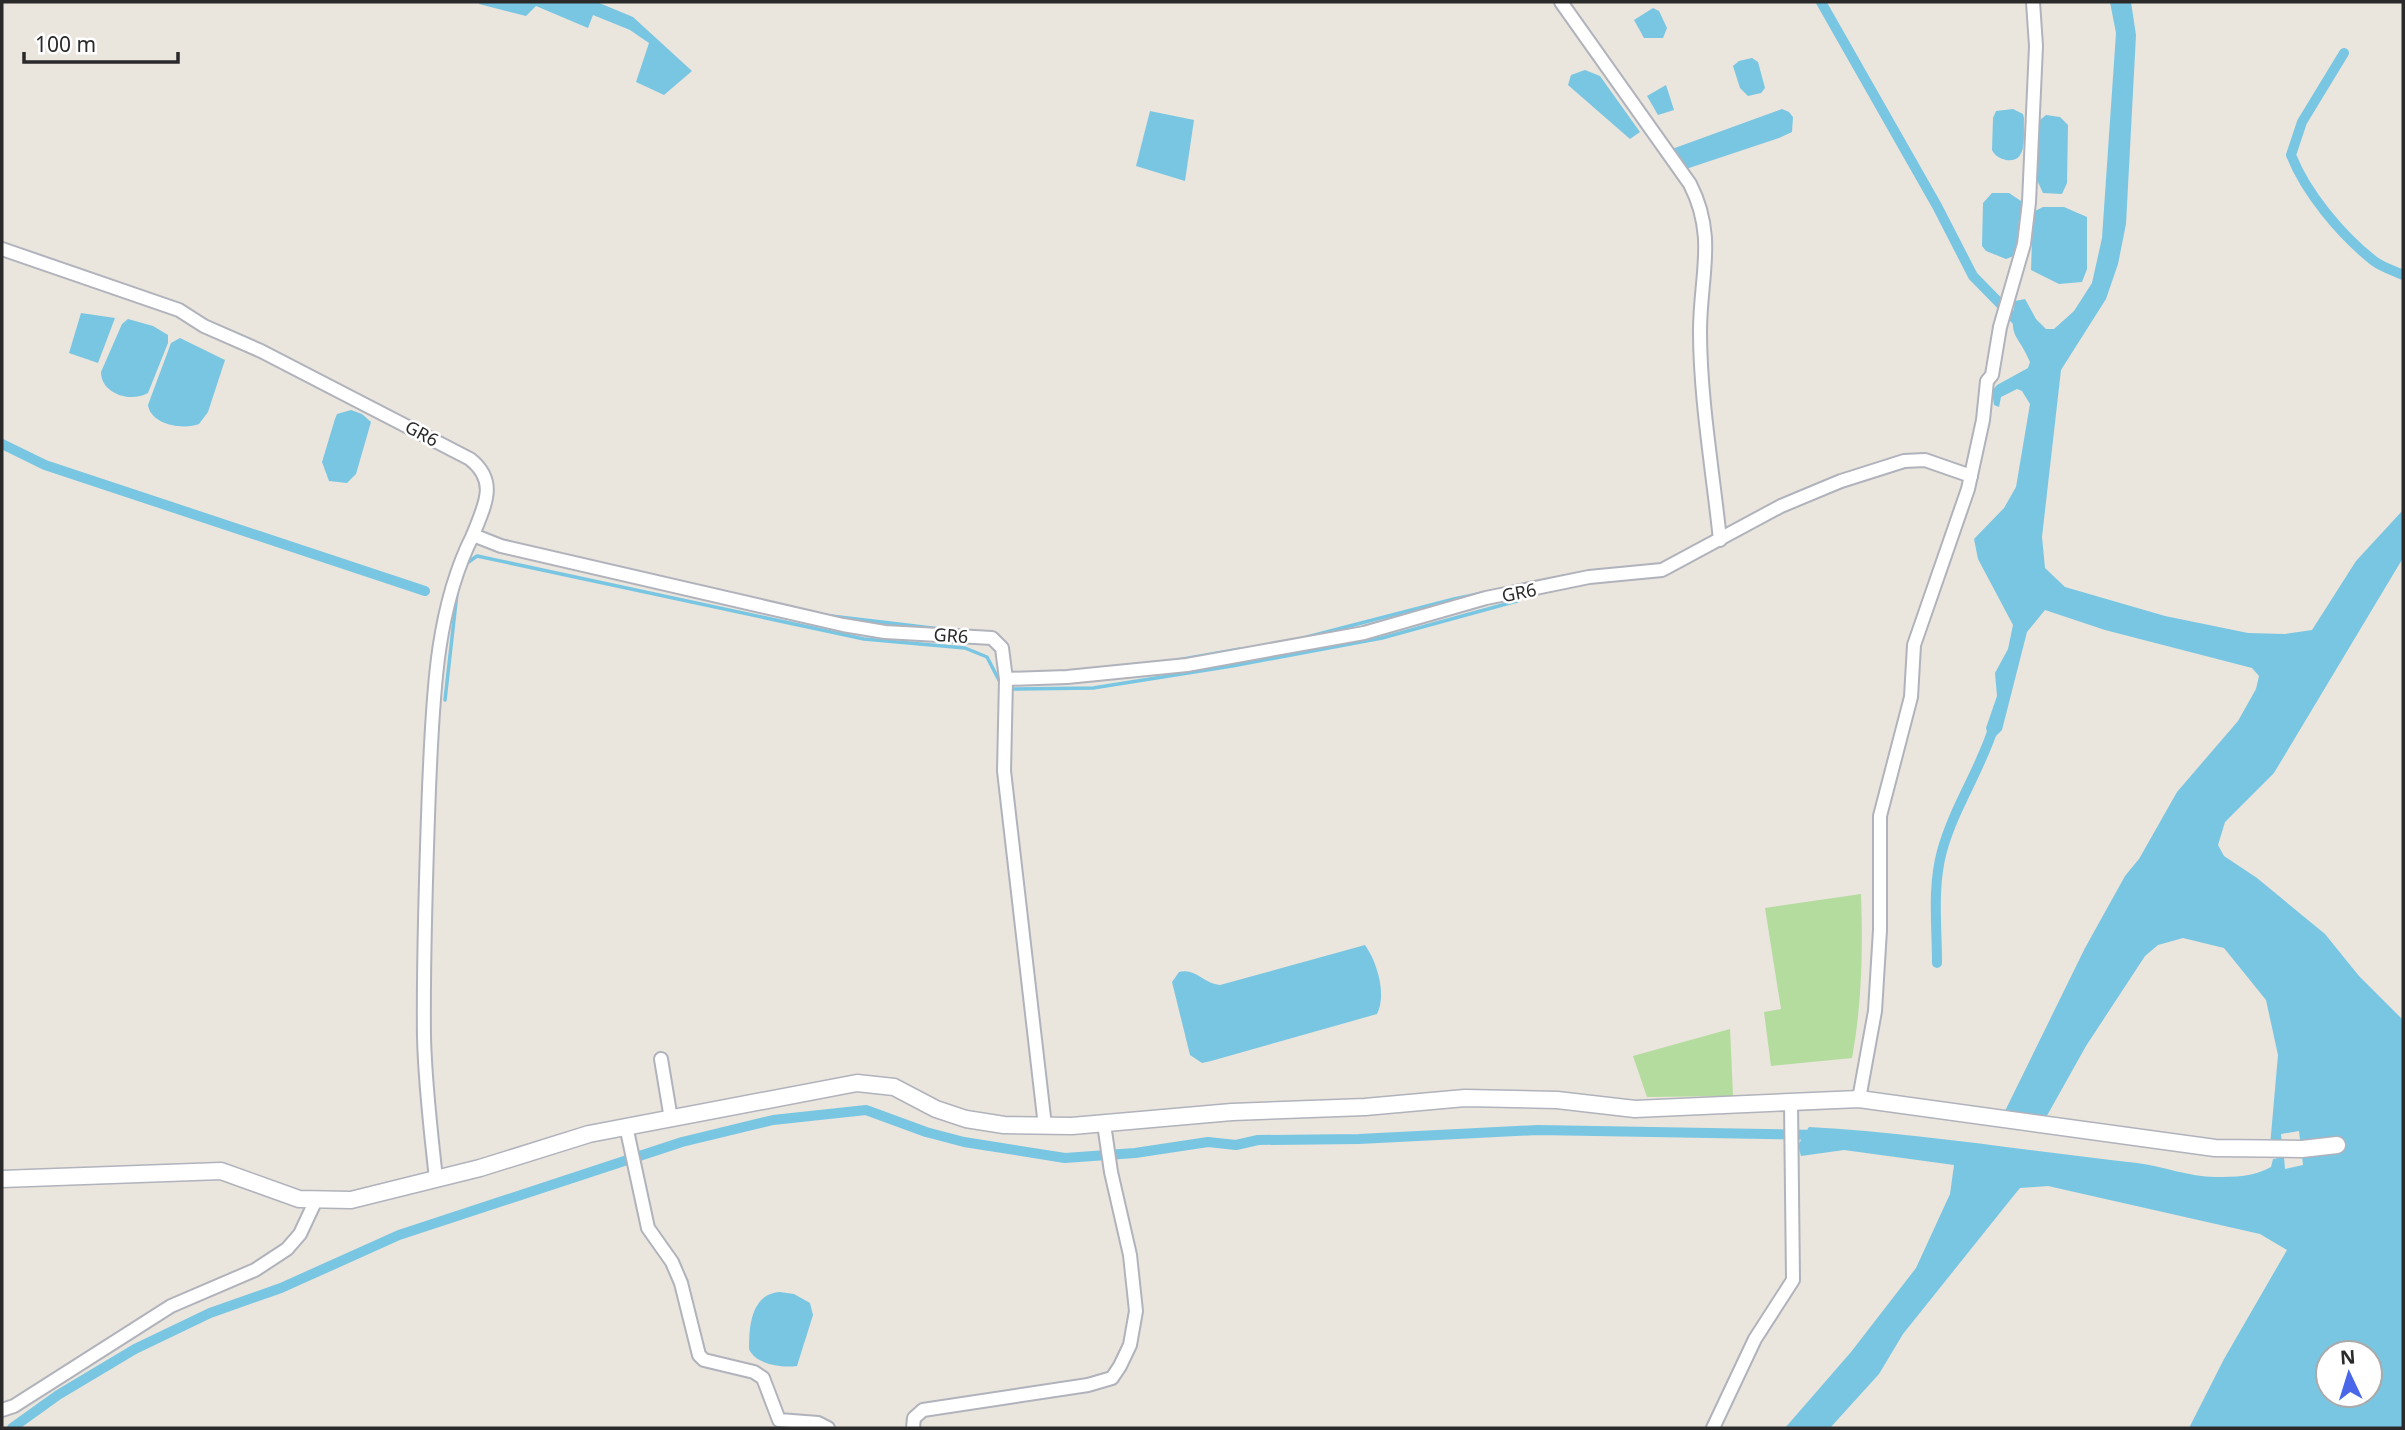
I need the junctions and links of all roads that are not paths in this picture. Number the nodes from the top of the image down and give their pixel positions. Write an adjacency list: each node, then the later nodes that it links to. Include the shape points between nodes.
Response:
1 (1560, 2): 6 (street, via 1690,184 1701,209 1707,239 1700,332)
2 (2033, 2): 4 (street, via 2037,31 2024,244 1987,381)
3 (2, 249): 5 (street, GR6, via 179,310 470,458 486,474 487,484)
4 (1971, 476): 6 (street, GR6, via 1925,460 1904,461 1781,506); 9 (street, via 1914,645 1911,697 1880,816 1875,1011)
5 (473, 535): 7 (street, GR6, via 501,547 843,625 992,638 1002,648); 17 (street, via 447,598 434,701 424,1039)
6 (1720, 540): 7 (street, GR6, via 1662,570 1589,577 1486,598 1324,641 1187,665)
7 (1006, 679): 13 (street, via 1004,771)
8 (661, 1059): 11 (street)
9 (1859, 1099): 10 (main road); 15 (main road, via 2215,1148)
10 (1791, 1108): 14 (main road, via 1635,1109 1557,1100 1465,1098 1232,1112); 22 (street, via 1793,1280 1755,1339)
11 (671, 1119): 12 (main road); 13 (main road, via 867,1083 894,1087 966,1119)
12 (626, 1126): 17 (main road); 20 (street, via 648,1228 681,1283 704,1360 763,1378 779,1420)
13 (1045, 1126): 14 (main road)
14 (1105, 1128): 21 (street, via 1136,1311 1130,1345 1112,1378 923,1410 914,1418)
15 (2337, 1145)
16 (2, 1179): 18 (main road, via 221,1171)
17 (436, 1180): 18 (main road, via 351,1200)
18 (315, 1202): 19 (street, via 287,1249 255,1270 171,1306)
19 (2, 1410)
20 (828, 1428)
21 (914, 1428)
22 (1713, 1428)

